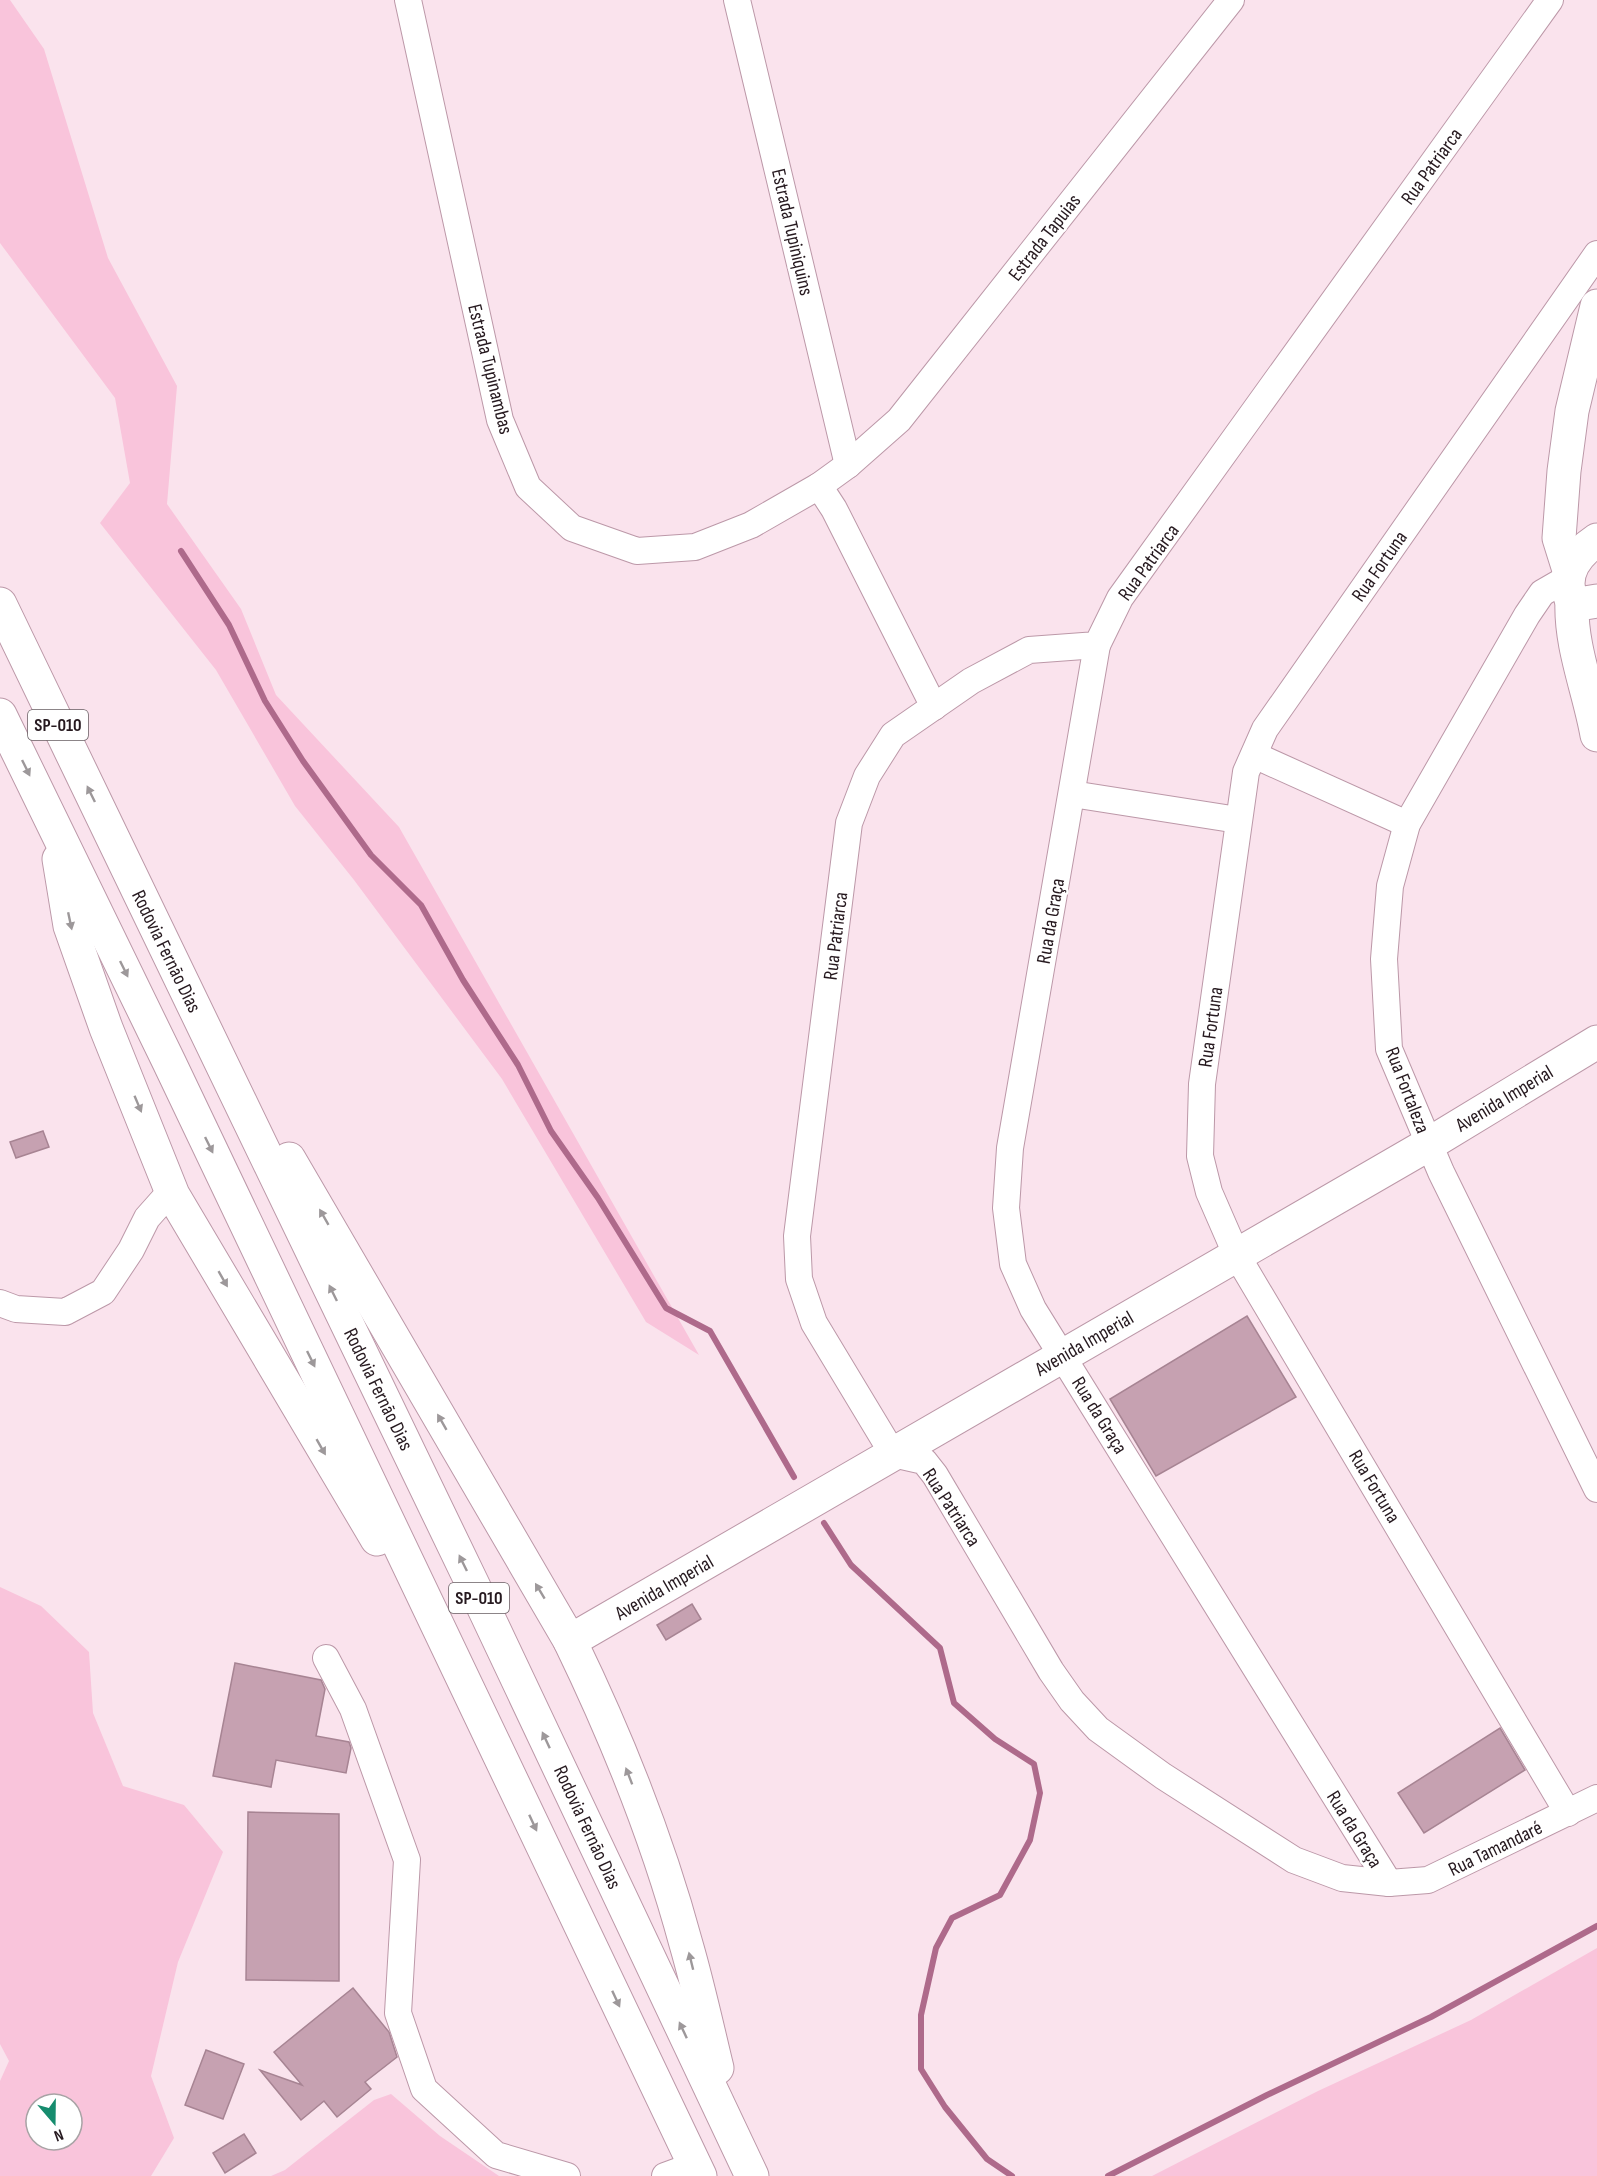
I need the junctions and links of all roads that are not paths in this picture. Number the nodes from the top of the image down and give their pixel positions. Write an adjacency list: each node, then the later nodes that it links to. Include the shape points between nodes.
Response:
1 (408, 0): 9 (street, Estrada Tupinambas, via 500,420 528,486 573,528 637,551 695,547 752,525)
2 (737, 0): 7 (street, Estrada Tupiniquins)
3 (1231, 0): 7 (street, Estrada Tapuias, via 899,420)
4 (1550, 0): 14 (street, Rua Patriarca, via 1120,598)
5 (1597, 254): 19 (street, Rua Fortuna, via 1265,729)
6 (1597, 306): 8 (main road, via 1572,411)
7 (848, 465): 9 (street, Estrada Tupinambas)
8 (1564, 471): 10 (main road, via 1574,511); 11 (main road, via 1559,538)
9 (819, 486): 16 (street)
10 (1597, 540): 11 (main road, via 1585,549)
11 (1575, 590): 15 (main road, via 1574,639); 23 (street, Rua Fortaleza, via 1542,593)
12 (0, 604): 25 (main road, Rodovia Fernão Dias / SP-010, one-way to 12)
13 (1597, 638): 15 (main road)
14 (1097, 645): 16 (street, Rua Patriarca, via 1029,650 971,681); 20 (street, Rua da Graça)
15 (1589, 691): 18 (main road)
16 (934, 707): 31 (street, Rua Patriarca, via 893,735 867,776 849,823 797,1236 799,1279 814,1323)
17 (0, 715): 22 (main road, SP-010, one-way to 22)
18 (1597, 735)
19 (1254, 755): 21 (street, Rua Fortuna, via 1246,772); 23 (street)
20 (1072, 794): 21 (street); 30 (street, Rua da Graça, via 1010,1148 1006,1208 1013,1264 1033,1309)
21 (1238, 820): 28 (street, Rua Fortuna, via 1202,1084 1200,1156 1209,1192)
22 (53, 822): 27 (main road, one-way to 27, via 70,926); 35 (main road, SP-010, one-way to 35)
23 (1407, 824): 26 (street, Rua Fortaleza, via 1390,886 1384,959 1389,1049)
24 (1597, 1042): 26 (main road, Avenida Imperial)
25 (220, 1058): 33 (main road, one-way to 25, via 300,1177); 39 (main road, Rodovia Fernão Dias / SP-010, one-way to 25)
26 (1429, 1144): 28 (main road, Avenida Imperial); 32 (street, Rua Fortaleza)
27 (173, 1195): 29 (street, via 147,1218 103,1292 66,1312 16,1309); 35 (main road, one-way to 35)
28 (1236, 1254): 30 (main road, Avenida Imperial); 37 (street, Rua Fortuna)
29 (0, 1303)
30 (1062, 1355): 31 (main road, Avenida Imperial); 38 (street, Rua da Graça)
31 (893, 1454): 33 (main road, Avenida Imperial); 38 (street, Rua Patriarca, via 924,1461 935,1475 1051,1671 1098,1729 1294,1860 1341,1878)
32 (1597, 1489)
33 (570, 1641): 39 (main road, one-way to 33, via 686,1942 640,1805)
34 (326, 1658): 41 (street, via 353,1709 406,1860 398,2013 424,2089 496,2155)
35 (471, 1694): 40 (main road, SP-010, one-way to 40)
36 (1597, 1798): 37 (street, Rua Tamandaré)
37 (1569, 1813): 38 (street, Rua Tamandaré, via 1428,1881)
38 (1389, 1883)
39 (735, 2140): 43 (main road, Rodovia Fernão Dias / SP-010)
40 (698, 2170): 42 (street)
41 (567, 2176)
42 (665, 2176)
43 (752, 2176)

